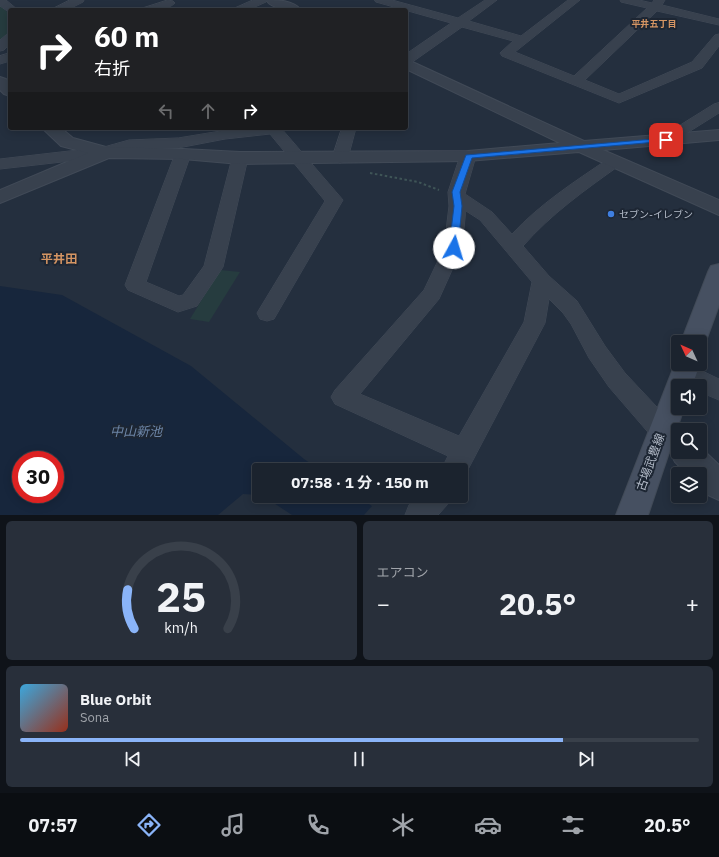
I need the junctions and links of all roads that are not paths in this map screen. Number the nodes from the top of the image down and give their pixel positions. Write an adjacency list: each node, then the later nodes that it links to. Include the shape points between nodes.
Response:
1 (79, 0): 13 (street)
2 (262, 0): 15 (street)
3 (272, 0): 16 (street)
4 (380, 0): 9 (street)
5 (492, 0): 17 (street)
6 (575, 0): 21 (street)
7 (625, 0): 11 (street)
8 (0, 1): 12 (street)
9 (400, 2): 17 (street)
10 (170, 3): 14 (street)
11 (658, 3): 18 (street); 26 (street)
12 (9, 8)
13 (62, 8)
14 (154, 8)
15 (244, 8)
16 (290, 8)
17 (460, 22): 21 (street); 23 (street)
18 (719, 22)
19 (719, 38): 26 (street, via 697,65 619,99)
20 (8, 40): 22 (street)
21 (522, 40): 26 (street, via 506,53)
22 (0, 46)
23 (408, 59)
24 (408, 64): 35 (street)
25 (0, 82): 27 (street)
26 (576, 82)
27 (8, 89)
28 (719, 107): 34 (street)
29 (53, 130): 36 (street, via 67,142)
30 (257, 130): 36 (street, via 178,143 129,145)
31 (275, 130): 40 (street)
32 (348, 130): 41 (street)
33 (719, 135): 34 (street)
34 (666, 140): 35 (street)
35 (582, 146): 38 (street); 42 (street)
36 (106, 152): 37 (street); 43 (street); 44 (street)
37 (183, 154): 39 (street); 39 (street, via 135,285 178,304 190,302 213,267)
38 (468, 156): 41 (street); 45 (street, via 456,192)
39 (240, 158): 40 (street)
40 (297, 158): 41 (street); 50 (street, via 334,200)
41 (340, 158)
42 (614, 162): 46 (street); 47 (street, via 561,199)
43 (0, 164)
44 (0, 197)
45 (457, 197): 47 (street, via 486,216); 55 (street, via 454,248 432,294 342,397)
46 (719, 208)
47 (512, 246): 49 (street)
48 (719, 272): 51 (main road)
49 (542, 281): 54 (street, via 570,307 617,380); 55 (street, via 534,323)
50 (267, 312)
51 (696, 335)
52 (682, 378): 53 (street); 54 (main road, 古場武豊線)
53 (719, 390)
54 (670, 438): 61 (main road, 古場武豊線)
55 (465, 451): 57 (street)
56 (692, 459): 58 (street)
57 (458, 463)
58 (719, 485)
59 (431, 503): 60 (street)
60 (419, 515)
61 (632, 515)

